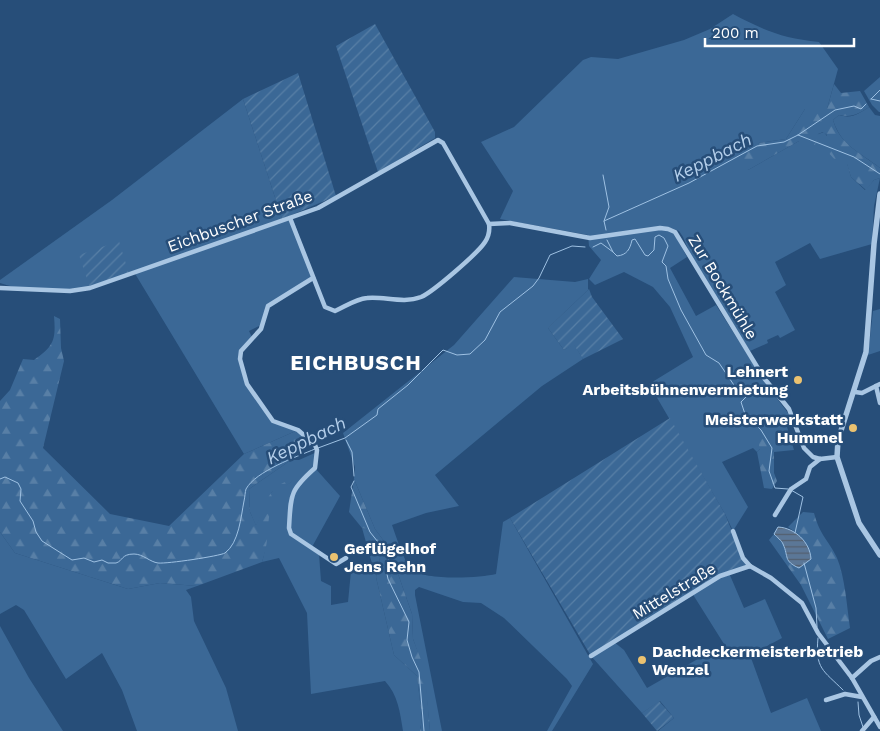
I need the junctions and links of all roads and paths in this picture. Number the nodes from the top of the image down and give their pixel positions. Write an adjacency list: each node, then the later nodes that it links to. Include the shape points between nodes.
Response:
1 (880, 194): 7 (street, via 869,330)
2 (290, 218): 3 (street, Eichbuscher Straße, via 318,208 438,140); 4 (street); 5 (street, Eichbuscher Straße, via 90,288 70,291)
3 (489, 224): 4 (street, via 490,231 484,243 458,269 421,297 359,299 336,312 325,307); 10 (street, Zur Bockmühle, via 510,222 590,238 660,228 675,232 764,378 792,415 804,448 812,457)
4 (314, 278): 14 (street, via 268,306 261,329 241,350 240,359 247,384 273,421 298,430 314,445 315,468 293,491 291,534 336,564)
5 (0, 288)
6 (878, 385): 7 (street, via 862,394); 8 (street)
7 (855, 392): 9 (street, via 838,440)
8 (880, 403)
9 (836, 457): 10 (street); 13 (street, via 858,523)
10 (820, 459): 11 (street, via 810,467 806,479 790,490)
11 (775, 515)
12 (733, 531): 15 (street, via 743,558)
13 (880, 555)
14 (346, 558)
15 (750, 566): 16 (street, Mittelstraße, via 720,576); 18 (street, via 802,603 818,633)
16 (591, 656)
17 (880, 657): 18 (street)
18 (852, 678): 19 (street)
19 (862, 697): 20 (street, via 845,694); 21 (street)
20 (826, 700)
21 (874, 717): 22 (street); 23 (street)
22 (880, 726)
23 (862, 731)

